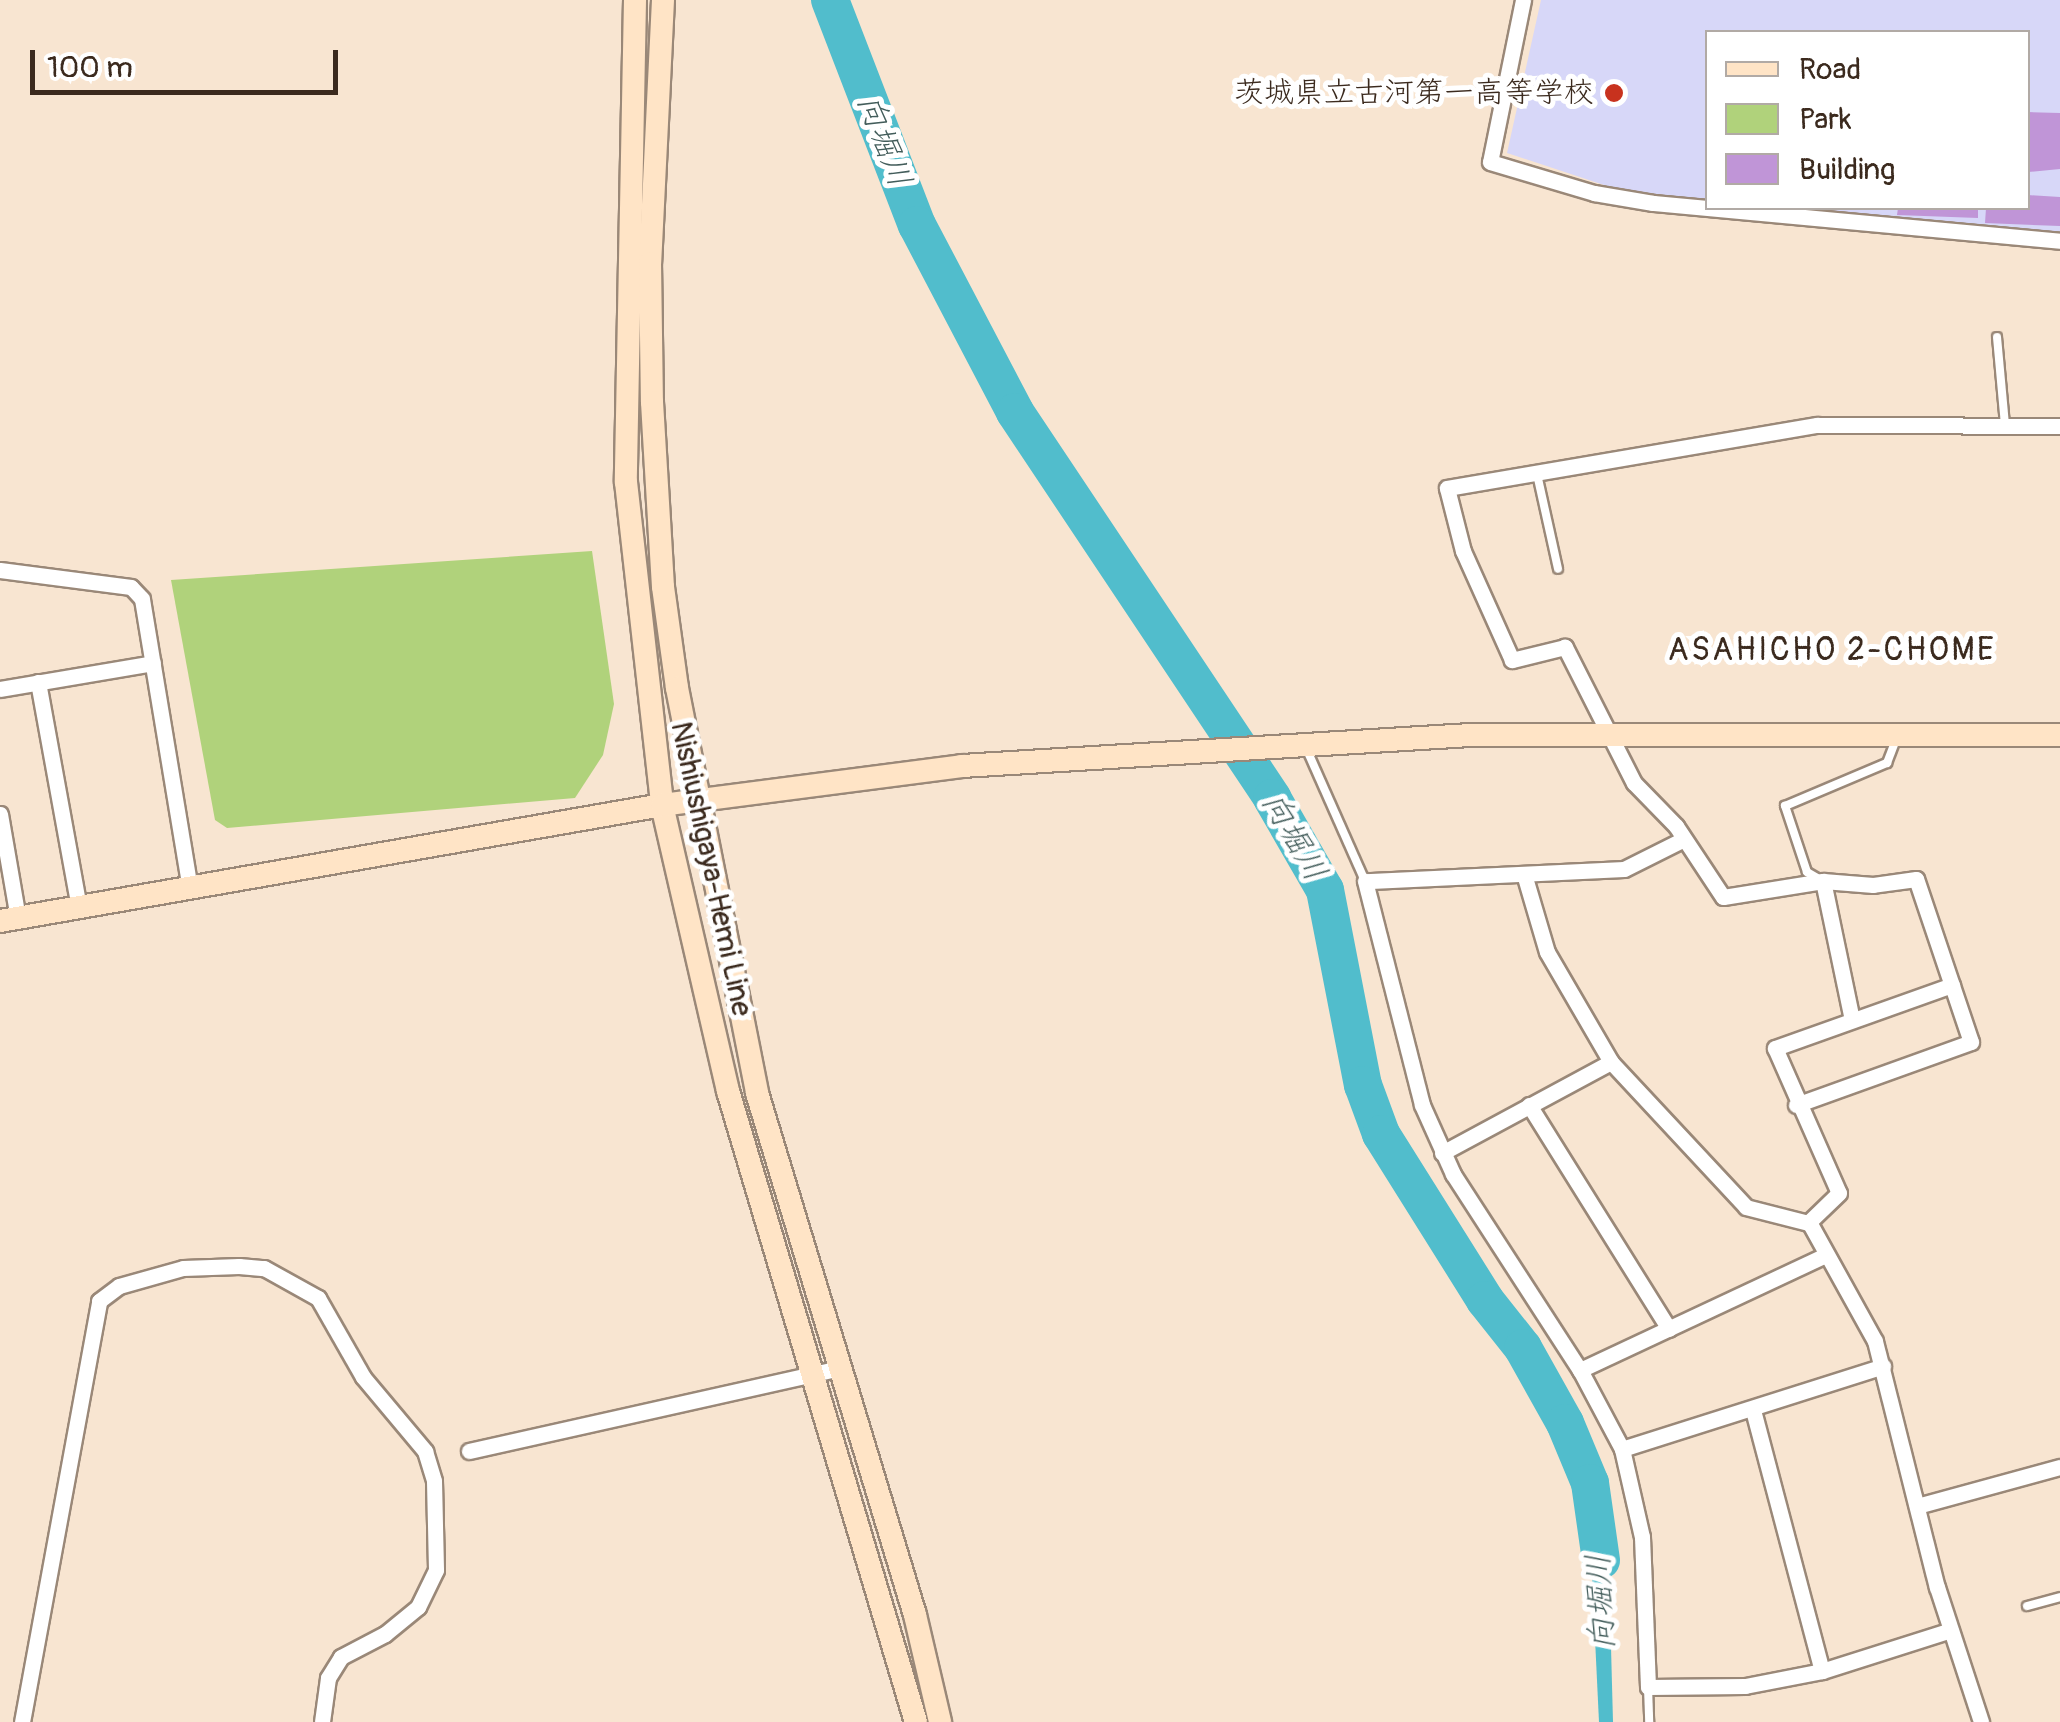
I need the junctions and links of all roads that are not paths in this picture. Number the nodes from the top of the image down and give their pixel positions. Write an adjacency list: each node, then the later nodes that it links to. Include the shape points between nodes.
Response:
1 (635, 0): 21 (street, Nishiushigaya-Hemi Line, via 626,482)
2 (663, 0): 20 (street, Nishiushigaya-Hemi Line, via 650,263 652,402 663,587)
3 (1523, 0): 4 (street, via 1490,162 1594,193)
4 (1705, 208)
5 (1728, 210): 6 (street)
6 (2060, 241)
7 (1997, 337): 8 (lane)
8 (2005, 425): 9 (street); 10 (street, via 1817,425)
9 (2060, 426)
10 (1536, 470): 12 (lane); 16 (street, via 1446,488 1456,528 1512,660 1566,647)
11 (0, 570): 13 (street, via 130,587 142,599)
12 (1558, 570)
13 (153, 662): 14 (street); 27 (street)
14 (38, 682): 15 (street); 28 (street)
15 (0, 689)
16 (1604, 732): 17 (street); 19 (street); 23 (street, via 1634,783)
17 (1897, 734): 18 (street); 26 (lane, via 1888,763 1785,806 1807,872)
18 (2060, 735)
19 (1304, 741): 20 (street, via 962,766); 25 (lane)
20 (696, 800): 21 (street); 40 (street, Nishiushigaya-Hemi Line, via 753,1075)
21 (662, 805): 27 (street); 40 (street, Nishiushigaya-Hemi Line, via 728,1091)
22 (0, 814): 29 (street)
23 (1684, 839): 24 (street, via 1624,869); 26 (street, via 1722,897)
24 (1524, 874): 25 (street); 32 (street, via 1547,952)
25 (1365, 881): 35 (street, via 1406,1054)
26 (1823, 881): 30 (street, via 1873,885 1916,879); 31 (street)
27 (190, 888): 28 (street)
28 (79, 907): 29 (street)
29 (9, 920)
30 (1952, 984): 31 (street); 33 (street, via 1971,1042)
31 (1851, 1015): 33 (street, via 1775,1048)
32 (1611, 1062): 34 (street); 36 (street, via 1746,1207)
33 (1796, 1104): 36 (street, via 1840,1193)
34 (1529, 1105): 35 (street); 38 (street)
35 (1442, 1152): 41 (street)
36 (1809, 1222): 37 (street)
37 (1826, 1254): 38 (street); 39 (street)
38 (1669, 1329): 41 (street)
39 (1883, 1366): 42 (street); 46 (street)
40 (827, 1370): 44 (street); 54 (street, Nishiushigaya-Hemi Line); 55 (street, Nishiushigaya-Hemi Line, via 915,1615)
41 (1580, 1370): 43 (street)
42 (1753, 1410): 43 (street); 50 (street)
43 (1622, 1449): 51 (street, via 1642,1537)
44 (469, 1450)
45 (2060, 1467): 46 (street)
46 (1917, 1506): 49 (street)
47 (2060, 1597): 48 (lane)
48 (2027, 1606)
49 (1951, 1630): 50 (street); 57 (street)
50 (1822, 1671): 51 (street, via 1745,1686)
51 (1648, 1688): 56 (lane)
52 (22, 1722): 53 (street, via 99,1301 119,1286 184,1268 239,1266 264,1268 318,1298 363,1377 424,1451 434,1481 436,1570 418,1606 386,1634 341,1657 328,1678)
53 (322, 1722)
54 (916, 1722)
55 (940, 1722)
56 (1649, 1722)
57 (1982, 1722)

